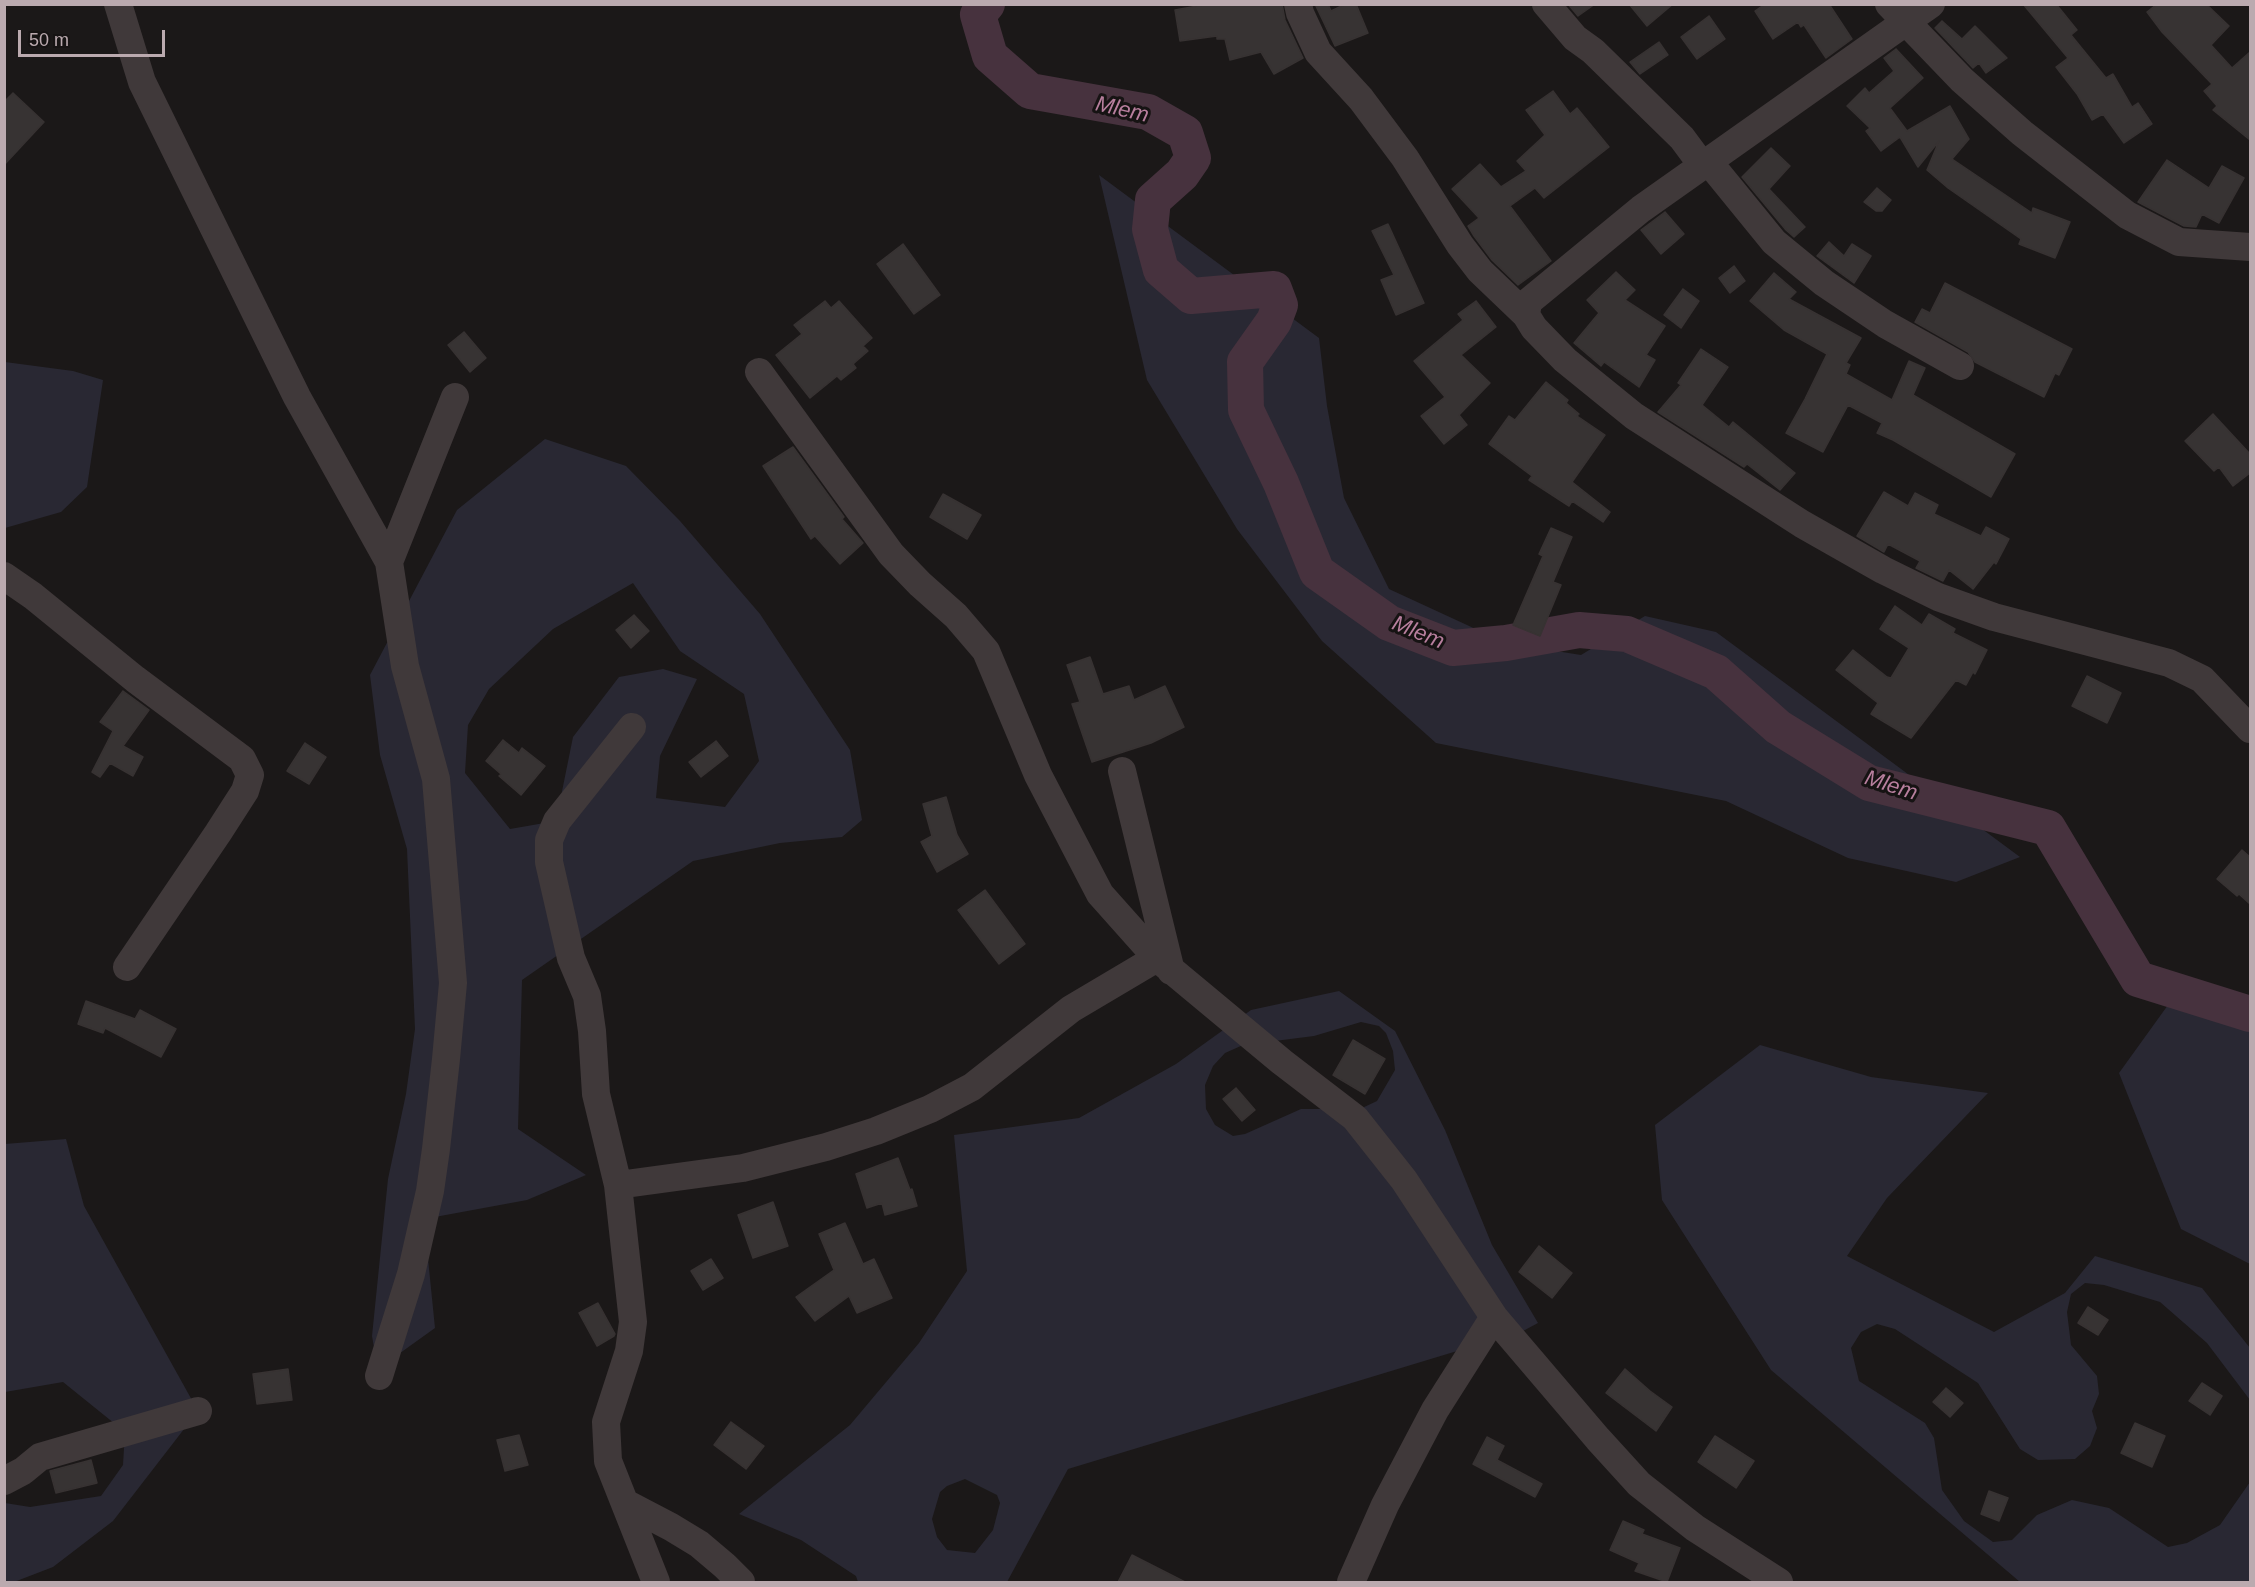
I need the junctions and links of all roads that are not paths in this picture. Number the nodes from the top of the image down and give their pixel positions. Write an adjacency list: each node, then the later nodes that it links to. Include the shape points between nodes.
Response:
1 (118, 4): 12 (street, via 142,82 297,397)
2 (1298, 4): 8 (street, via 1318,52 1361,99 1405,158 1480,271)
3 (1546, 4): 6 (street, via 1575,38 1593,51)
4 (1931, 4): 5 (street)
5 (1897, 13): 6 (street, via 1733,146); 7 (street, via 2022,134 2127,215 2179,242)
6 (1705, 163): 8 (street, via 1549,283 1528,302); 9 (street, via 1790,256 1885,324)
7 (2250, 247)
8 (1526, 315): 15 (street, via 1566,360 1634,416 1802,524 1938,597 1994,617 2169,663 2202,679)
9 (1960, 366)
10 (759, 372): 17 (street, via 891,554 956,616 986,651 1038,775 1100,894)
11 (455, 397): 12 (street)
12 (389, 562): 21 (street, via 405,666 436,779 453,982 430,1191 411,1274)
13 (4, 576): 18 (street, via 242,759 250,775 224,825)
14 (632, 727): 19 (street, via 557,821 549,840 549,862 572,958 586,996 596,1094)
15 (2250, 729)
16 (1122, 771): 17 (street)
17 (1164, 965): 19 (street, via 1071,1009 972,1087 876,1131 743,1168); 20 (street, via 1355,1118 1404,1179)
18 (127, 967)
19 (618, 1185): 24 (street, via 633,1329 606,1422 605,1439 608,1461)
20 (1494, 1317): 27 (street, via 1435,1410 1385,1505); 28 (street, via 1639,1484 1695,1528)
21 (379, 1376)
22 (198, 1411): 23 (street, via 40,1457)
23 (4, 1481)
24 (627, 1504): 25 (street); 26 (street, via 699,1544)
25 (656, 1582)
26 (741, 1582)
27 (1351, 1582)
28 (1779, 1582)

